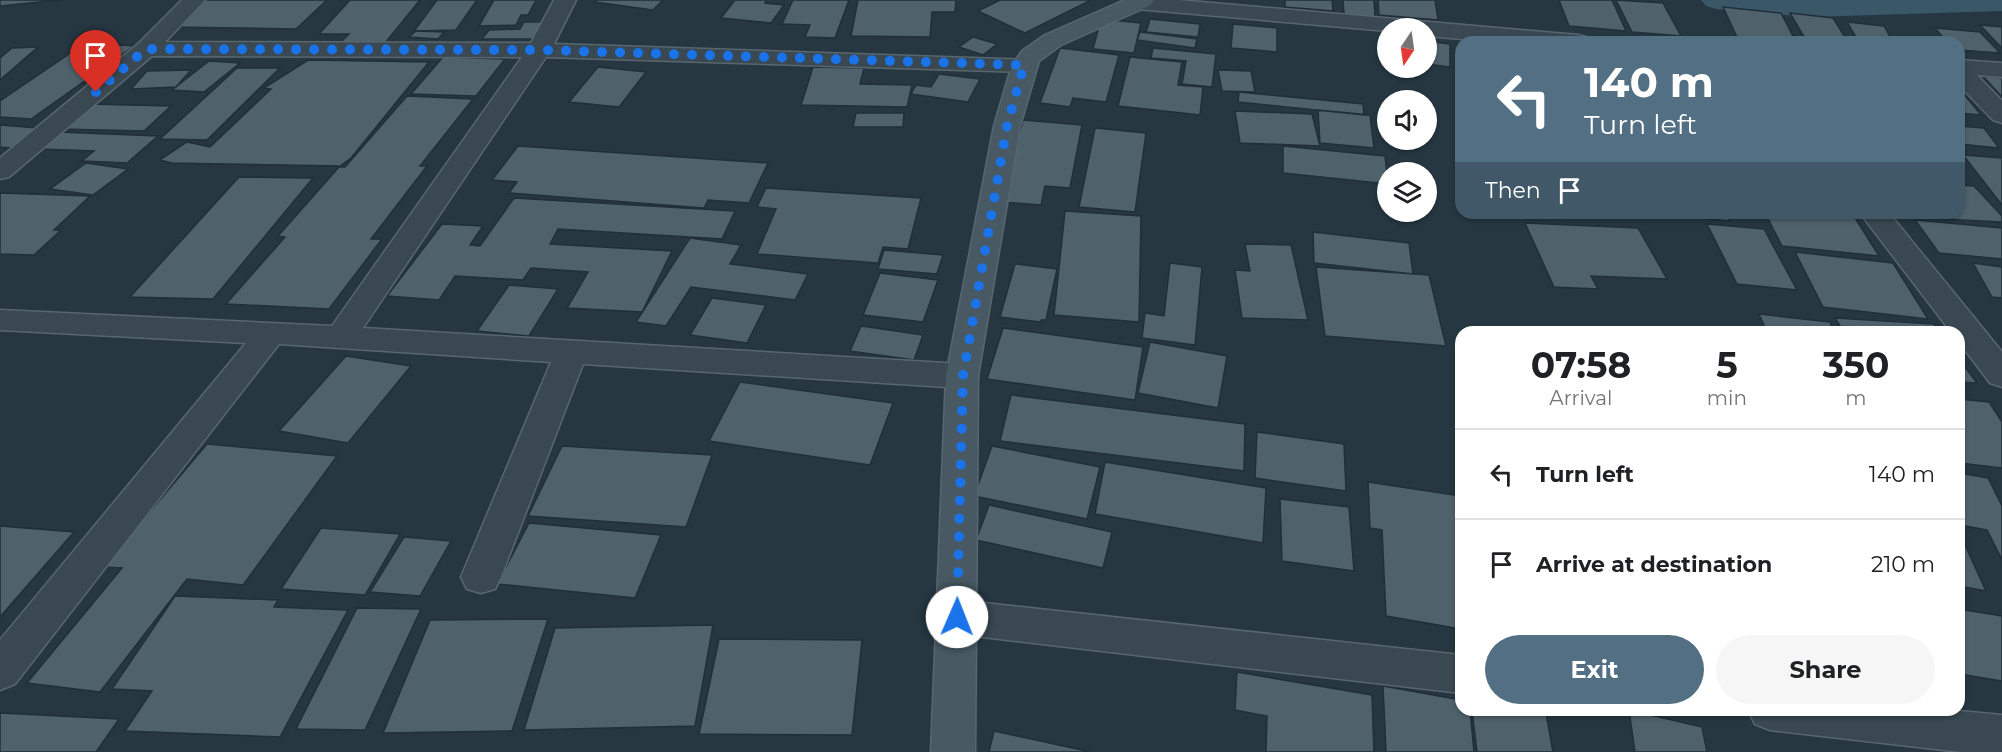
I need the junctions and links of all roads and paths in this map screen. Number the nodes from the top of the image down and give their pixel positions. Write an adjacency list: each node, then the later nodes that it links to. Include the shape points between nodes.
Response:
1 (194, 0): 7 (street)
2 (565, 0): 8 (street)
3 (1140, 2): 4 (street); 9 (main road, via 1053,40)
4 (1377, 24)
5 (1437, 30): 6 (street)
6 (1508, 36)
7 (146, 49): 8 (street); 14 (street)
8 (539, 50): 9 (street); 20 (street)
9 (1024, 65): 23 (main road, via 1007,126)
10 (1965, 67): 11 (street)
11 (2002, 70)
12 (1965, 77): 13 (street)
13 (2002, 115)
14 (4, 165)
15 (1880, 219): 17 (street)
16 (0, 321): 19 (street)
17 (1964, 326)
18 (1965, 328): 22 (street)
19 (271, 333): 20 (street); 26 (street)
20 (340, 338): 21 (street)
21 (572, 351): 23 (street); 24 (street)
22 (2002, 375)
23 (963, 376): 25 (main road)
24 (481, 577)
25 (957, 617): 27 (street); 31 (main road)
26 (0, 671)
27 (1455, 673)
28 (1875, 716): 29 (street)
29 (1927, 719): 30 (street)
30 (2002, 736)
31 (953, 752)

